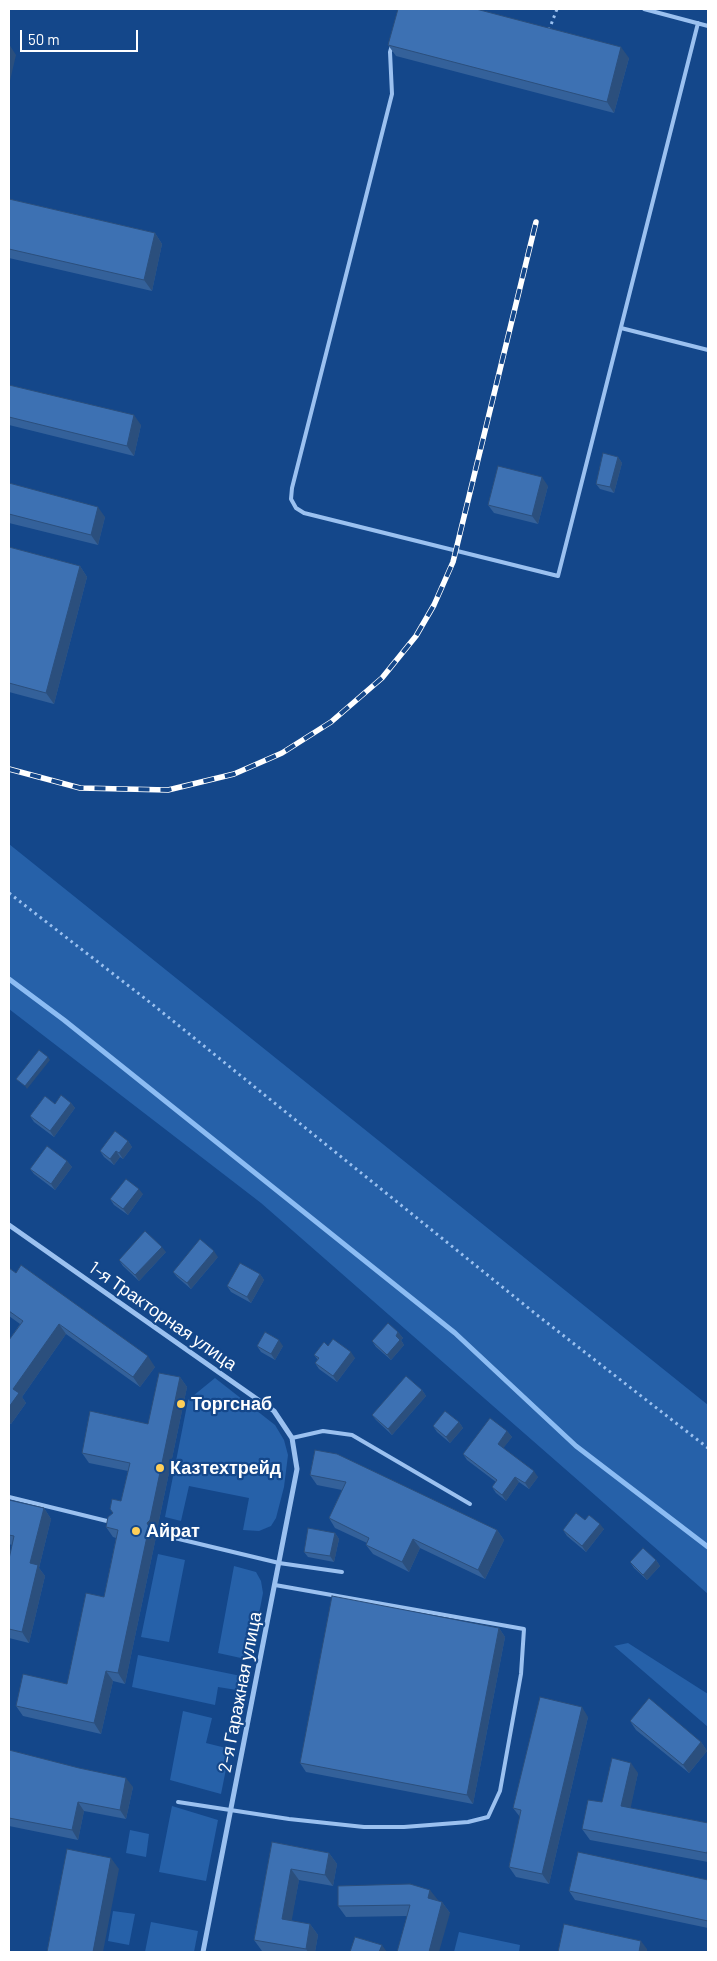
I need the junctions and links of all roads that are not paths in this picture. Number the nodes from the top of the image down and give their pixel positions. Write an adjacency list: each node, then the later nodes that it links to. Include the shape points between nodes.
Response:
1 (644, 9): 2 (lane)
2 (655, 10): 3 (lane)
3 (698, 23): 4 (lane); 6 (lane)
4 (708, 26)
5 (394, 35): 6 (lane, via 390,52 392,94 292,488 296,508 304,513 558,576)
6 (621, 328): 7 (lane)
7 (708, 350)
8 (9, 1225): 9 (street, 1-я Тракторная улица, via 274,1411)
9 (292, 1438): 11 (lane, via 323,1431 352,1435); 14 (street, 2-я Гаражная улица, via 297,1469)
10 (9, 1498): 12 (lane)
11 (470, 1504)
12 (116, 1523)
13 (158, 1534): 14 (lane)
14 (279, 1563): 15 (lane); 16 (street, 2-я Гаражная улица)
15 (342, 1572)
16 (275, 1585): 18 (street, 2-я Гаражная улица); 18 (lane, via 524,1629 521,1674 500,1791 488,1817 433,1825 364,1827)
17 (178, 1802): 18 (lane)
18 (231, 1810): 19 (street, 2-я Гаражная улица)
19 (203, 1952)

